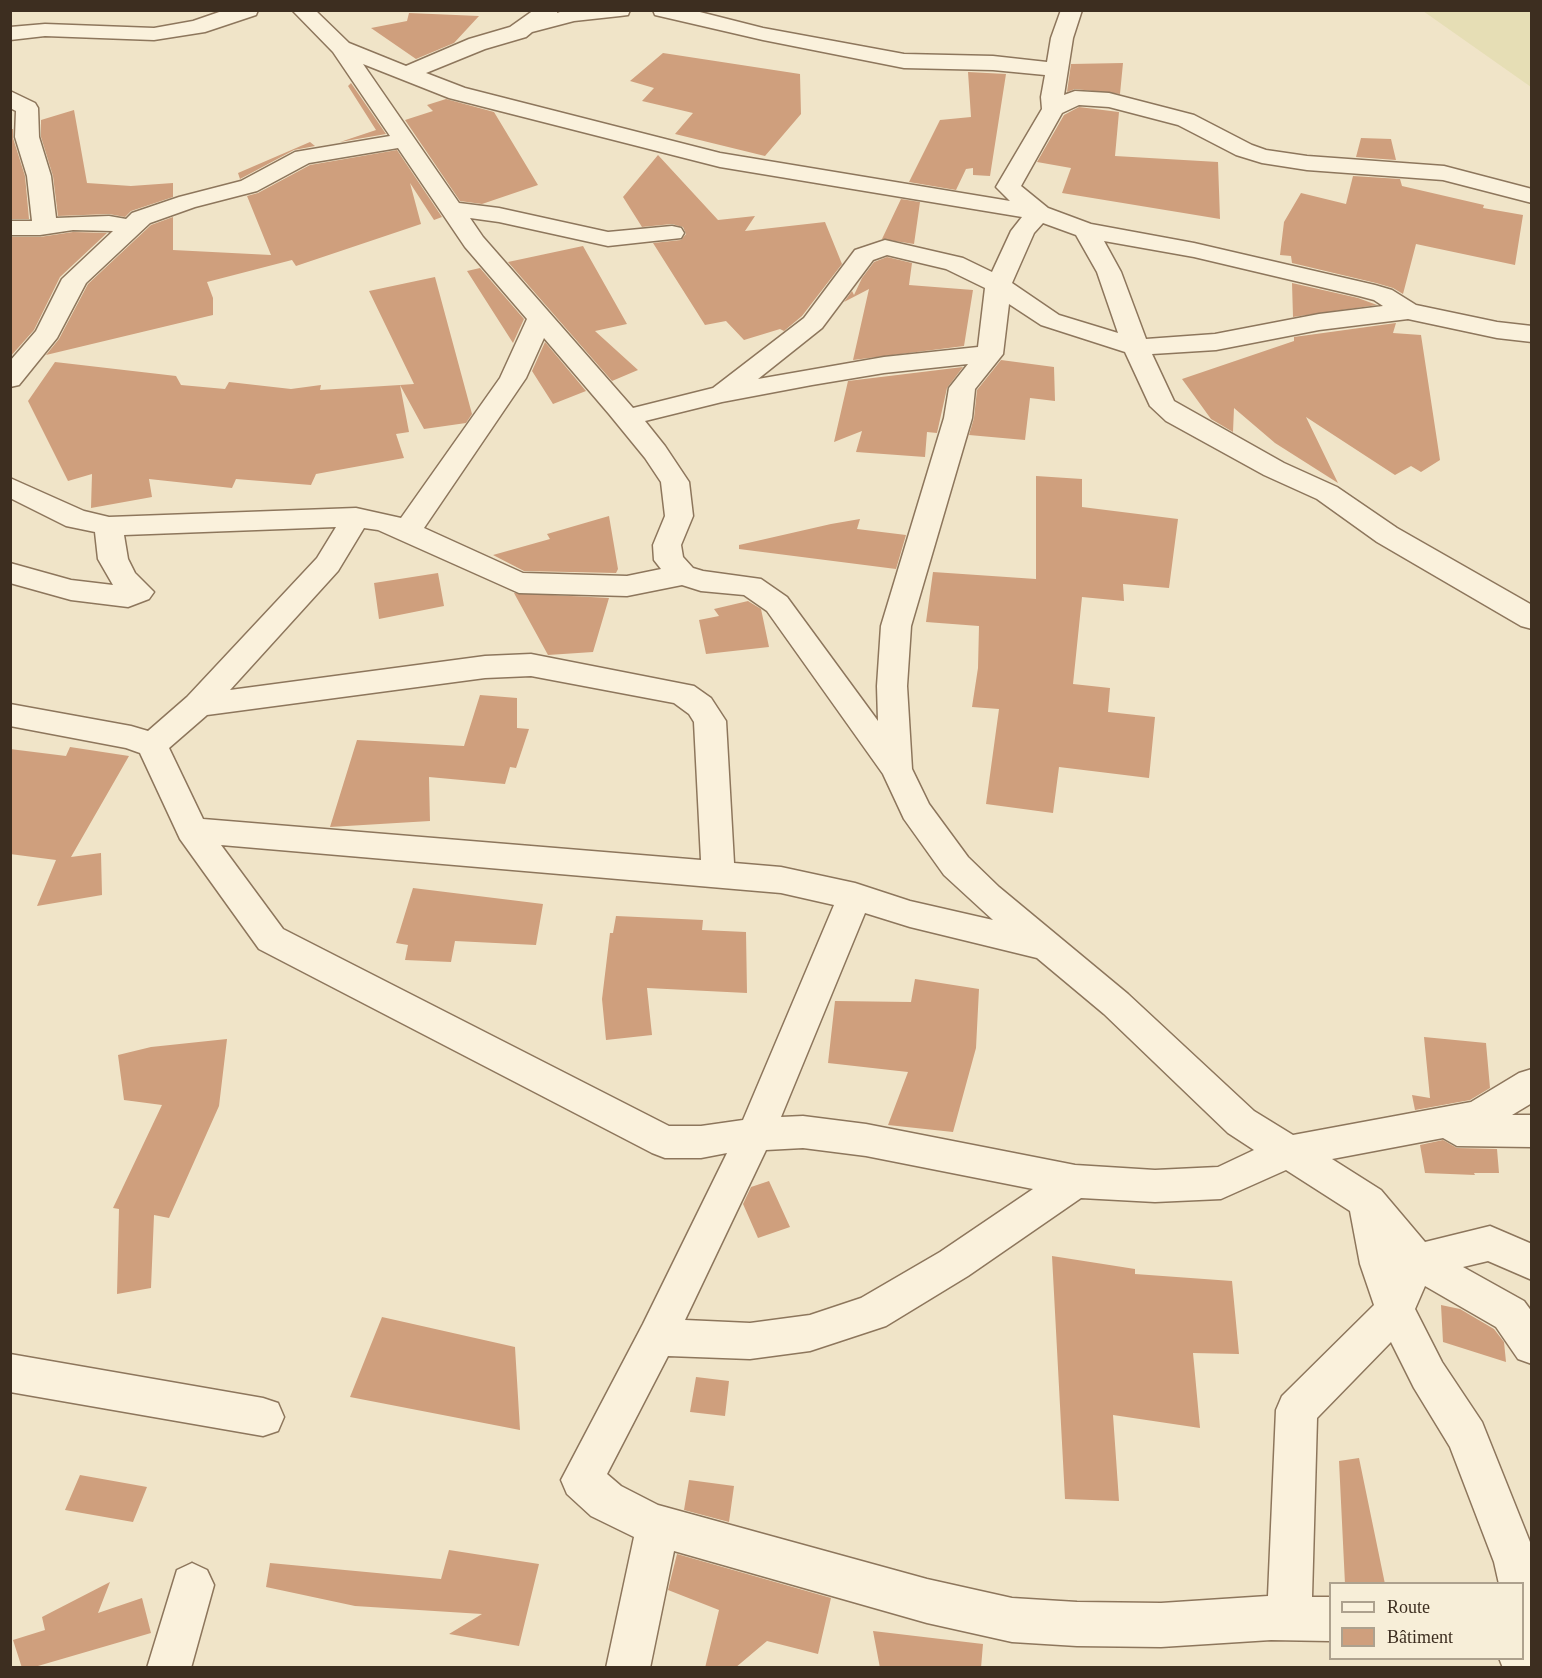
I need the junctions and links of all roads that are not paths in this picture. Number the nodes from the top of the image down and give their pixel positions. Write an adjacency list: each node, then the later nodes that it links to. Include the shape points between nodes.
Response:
1 (248, 10): 8 (street, via 197,27 154,34 45,30)
2 (302, 10): 9 (street)
3 (548, 10): 7 (street)
4 (620, 10): 7 (street, via 574,15)
5 (1072, 10): 10 (street)
6 (649, 12): 10 (street, via 762,24 904,61)
7 (529, 26): 11 (street)
8 (10, 34)
9 (340, 48): 11 (street); 14 (street)
10 (1056, 70): 13 (street)
11 (409, 73): 17 (street, via 457,93 720,160)
12 (10, 98): 18 (street, via 27,108 27,137 39,176)
13 (1053, 109): 15 (street, via 1075,98 1109,100 1186,120 1262,156 1444,173); 17 (street, via 1008,187)
14 (406, 140): 16 (street); 19 (street, via 303,157 249,186 169,208 141,218)
15 (1532, 196)
16 (453, 209): 22 (street, via 608,239); 25 (street, via 474,242)
17 (1040, 213): 21 (street); 23 (street, via 1023,231)
18 (45, 227): 19 (street, via 109,223); 20 (street)
19 (131, 227): 29 (street, via 75,279 48,333)
20 (10, 228)
21 (1086, 230): 24 (street, via 1347,285 1383,295); 27 (street, via 1109,272)
22 (672, 233)
23 (998, 285): 27 (street, via 1050,320); 28 (street); 30 (street, via 954,263 885,247 864,255 813,323)
24 (1407, 310): 26 (street); 27 (street, via 1216,342)
25 (540, 319): 31 (street); 35 (street, via 513,378)
26 (1531, 334)
27 (1136, 347): 38 (street, via 1163,406 1176,415 1274,469 1327,493 1387,535)
28 (990, 354): 30 (street, via 884,365); 42 (street, via 962,388 958,418 896,626 892,686)
29 (10, 379)
30 (722, 394): 31 (street)
31 (625, 418): 37 (street, via 675,482 679,516 666,545 669,560)
32 (10, 487): 34 (street, via 76,519)
33 (356, 517): 34 (street); 35 (street, via 385,522); 39 (street, via 328,564)
34 (109, 526): 36 (street, via 113,559 124,579 139,592 128,597 71,590)
35 (406, 531): 37 (street, via 519,583 627,586)
36 (10, 573)
37 (683, 574): 42 (street, via 701,581 751,586 777,604)
38 (1532, 619)
39 (198, 705): 41 (street); 44 (street, via 485,667 531,665 683,694 700,706 710,721)
40 (10, 715): 41 (street, via 131,737)
41 (152, 745): 43 (street)
42 (896, 769): 46 (street, via 916,810 956,866)
43 (192, 830): 44 (street); 50 (street, via 271,939 665,1142)
44 (718, 873): 45 (street, via 781,880)
45 (855, 896): 46 (street, via 910,914); 50 (street)
46 (1047, 947): 51 (street, via 1116,1004 1241,1122)
47 (1532, 1084): 48 (street, via 1479,1116)
48 (1398, 1131): 49 (street); 51 (street)
49 (1532, 1131)
50 (755, 1135): 52 (street, via 803,1132 866,1140); 57 (street)
51 (1287, 1152): 52 (street, via 1221,1183 1155,1186); 53 (street)
52 (1075, 1181): 57 (street, via 872,1313 810,1334 750,1341)
53 (1368, 1202): 54 (street); 56 (street, via 1380,1264)
54 (1417, 1261): 55 (street, via 1490,1243); 56 (street); 58 (street, via 1510,1314)
55 (1532, 1263)
56 (1395, 1310): 62 (street, via 1428,1375 1467,1436); 65 (street, via 1297,1410)
57 (657, 1337): 61 (street, via 582,1480 606,1501)
58 (1532, 1346)
59 (10, 1373): 60 (street)
60 (263, 1417)
61 (658, 1526): 65 (street, via 927,1601 1012,1620 1161,1625); 68 (street)
62 (1521, 1582)
63 (192, 1585): 67 (street)
64 (1524, 1600): 66 (street)
65 (1310, 1619)
66 (1532, 1631)
67 (169, 1668)
68 (628, 1668)

